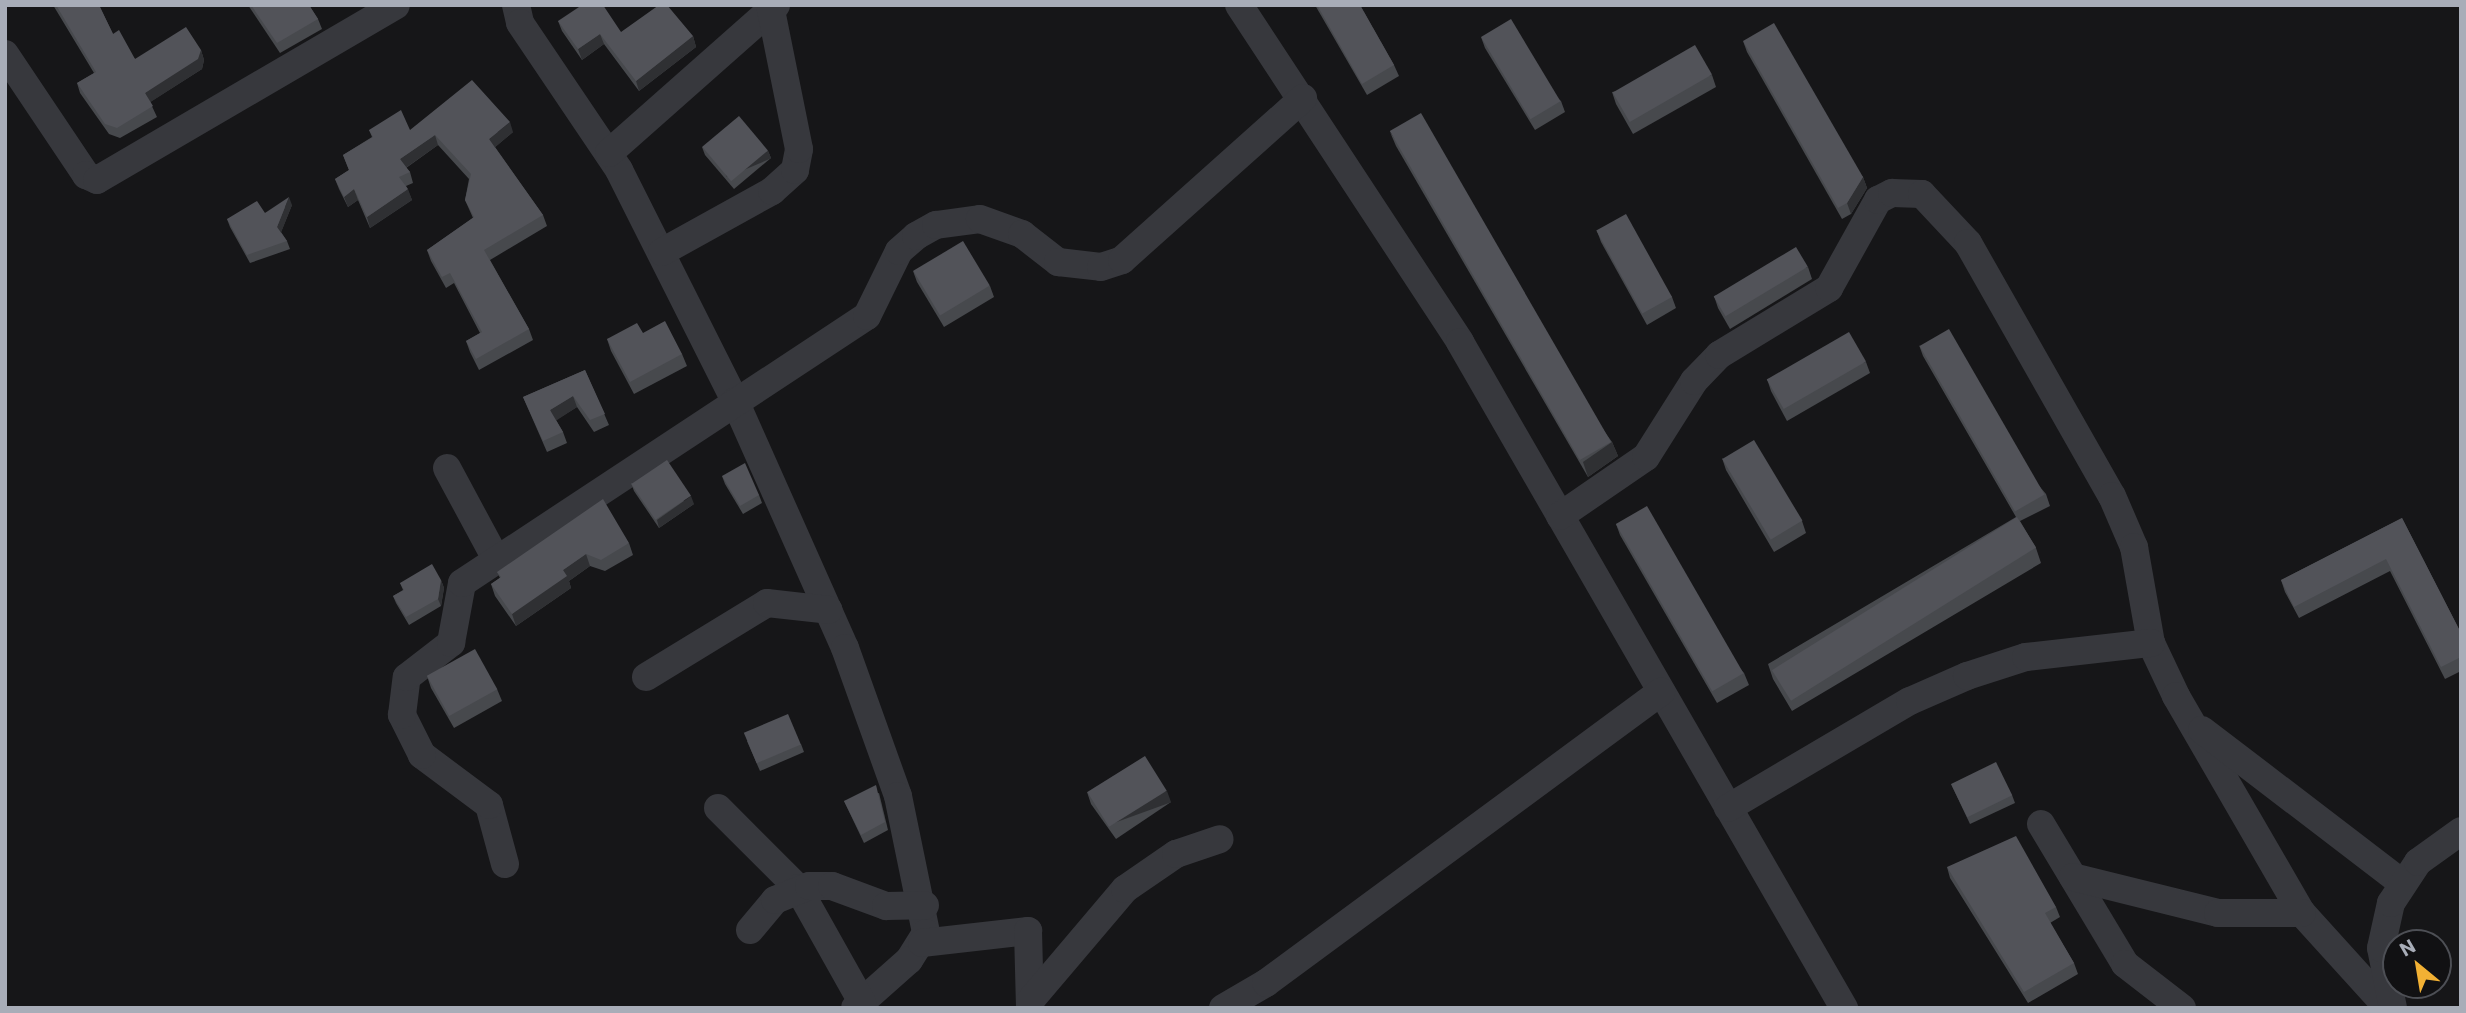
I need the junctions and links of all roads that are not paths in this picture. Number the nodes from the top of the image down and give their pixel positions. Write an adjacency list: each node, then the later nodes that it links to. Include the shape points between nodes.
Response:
1 (396, 5): 5 (street, via 97,180 82,170)
2 (516, 5): 7 (street, via 520,23)
3 (1239, 5): 6 (street)
4 (774, 8): 7 (street); 8 (street, via 799,149 794,170 772,191)
5 (5, 54)
6 (1303, 98): 9 (street, via 1122,260 1079,268 1058,262 1002,224 958,219 936,225 899,251 867,316); 11 (street, via 1409,259)
7 (609, 153): 8 (street)
8 (662, 252): 9 (street)
9 (735, 401): 12 (street); 13 (street)
10 (447, 468): 12 (street)
11 (1560, 516): 14 (street, via 1646,457 1694,381 1719,355 1829,288 1878,200 1892,193 1922,194 1968,243 2116,504 2134,547); 16 (street)
12 (496, 559): 23 (street, via 462,583 452,643 407,677 400,702 422,755 489,805)
13 (829, 610): 15 (street, via 767,603); 27 (street, via 898,796)
14 (2151, 643): 17 (street); 19 (street, via 2088,646 1967,676 1910,701)
15 (646, 677)
16 (1661, 692): 19 (street); 33 (street)
17 (2191, 722): 25 (street); 28 (street)
18 (718, 808): 26 (street)
19 (1728, 808): 34 (street)
20 (2041, 824): 24 (street)
21 (2461, 831): 25 (street, via 2428,853)
22 (1220, 839): 31 (street, via 1176,854 1125,889)
23 (505, 864)
24 (2073, 877): 28 (street, via 2218,913); 35 (street, via 2125,964)
25 (2402, 883): 36 (street, via 2381,948)
26 (798, 888): 27 (street, via 832,886 874,904); 29 (street, via 775,900); 32 (street)
27 (925, 905): 30 (street)
28 (2302, 913): 36 (street)
29 (750, 930)
30 (922, 943): 31 (street, via 1028,931); 32 (street)
31 (1030, 1004)
32 (859, 1005)
33 (1223, 1008)
34 (1844, 1008)
35 (2182, 1008)
36 (2391, 1008)

